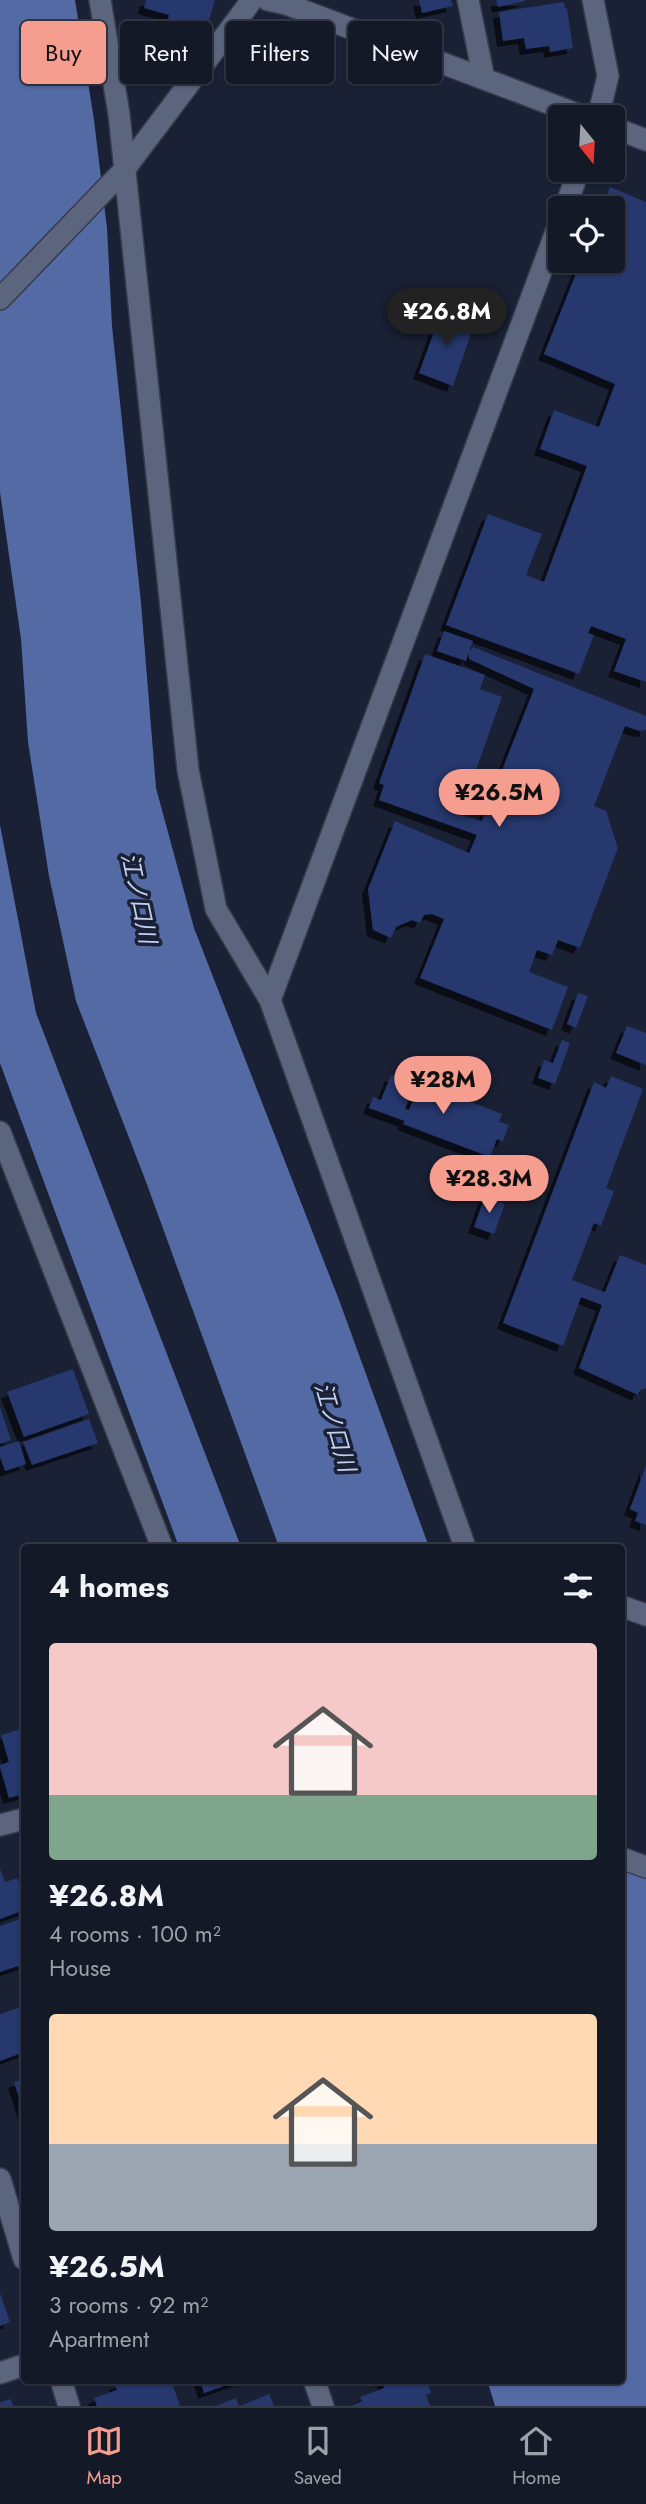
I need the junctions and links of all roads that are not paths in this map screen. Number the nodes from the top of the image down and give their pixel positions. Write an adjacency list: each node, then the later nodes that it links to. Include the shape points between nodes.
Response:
1 (100, 0): 11 (street)
2 (252, 0): 11 (street)
3 (468, 0): 6 (street)
4 (593, 0): 8 (street, via 608,75)
5 (280, 1): 6 (street)
6 (484, 79): 7 (street)
7 (553, 105)
8 (601, 105)
9 (625, 132): 10 (street)
10 (646, 140)
11 (124, 170): 13 (street); 14 (street, via 188,769 216,909)
12 (548, 253): 14 (street)
13 (0, 299)
14 (270, 1000): 17 (street)
15 (0, 1132): 16 (street)
16 (161, 1544)
17 (464, 1544)
18 (625, 1607): 19 (street)
19 (646, 1615)
20 (21, 1820): 21 (street)
21 (0, 1825)
22 (625, 1859): 23 (street)
23 (646, 1867)
24 (0, 2179): 25 (street)
25 (21, 2244)
26 (21, 2366): 27 (street)
27 (0, 2373)
28 (62, 2384): 30 (street)
29 (315, 2384): 31 (street)
30 (69, 2406)
31 (323, 2406)

